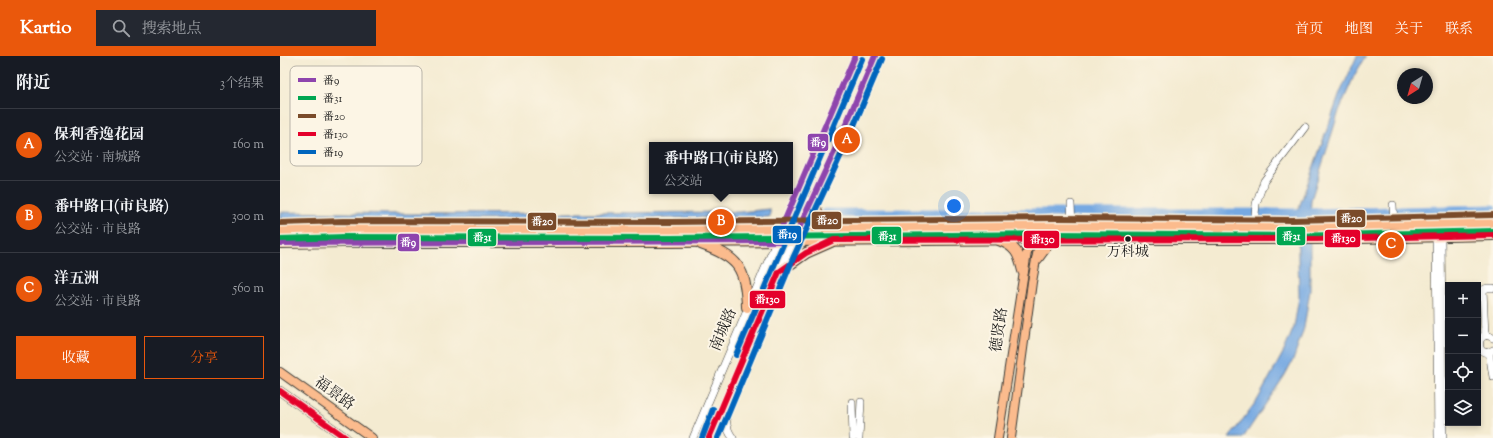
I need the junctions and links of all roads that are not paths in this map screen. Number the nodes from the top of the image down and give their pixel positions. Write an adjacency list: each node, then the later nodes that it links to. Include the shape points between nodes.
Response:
1 (855, 56): 4 (street, 南城路)
2 (875, 56): 5 (street, 南城路)
3 (1305, 127): 11 (street, via 1264,181 1256,204)
4 (796, 194): 5 (street); 16 (street, 南城路)
5 (813, 199): 14 (street, 南城路); 15 (highway, via 821,222)
6 (1071, 204): 10 (street)
7 (1393, 205): 8 (street)
8 (1393, 223): 9 (highway); 11 (highway, via 1292,228)
9 (1493, 223)
10 (1072, 224): 11 (highway); 13 (highway)
11 (1255, 224)
12 (1031, 227): 13 (highway); 15 (highway); 21 (main road, 德贤路)
13 (1042, 227): 22 (main road, 德贤路)
14 (799, 228): 15 (highway); 16 (highway); 26 (street, 南城路)
15 (831, 228)
16 (781, 229): 17 (highway); 25 (street, 南城路)
17 (280, 231)
18 (1493, 235): 19 (highway)
19 (1439, 236): 23 (highway, via 1317,239); 38 (street); 59 (street)
20 (997, 239): 21 (highway); 24 (highway); 30 (highway, via 1007,243 1017,252)
21 (1029, 239): 22 (highway); 30 (main road, 德贤路)
22 (1041, 239): 23 (highway); 29 (main road, 德贤路)
23 (1058, 239): 29 (highway, via 1048,244)
24 (834, 240): 26 (highway); 31 (highway, via 806,253)
25 (776, 241): 26 (highway); 27 (highway); 33 (street, 南城路)
26 (793, 241): 31 (street, 南城路)
27 (693, 242): 28 (highway); 35 (highway, via 718,250 733,260 745,282)
28 (280, 243)
29 (1037, 258): 58 (main road, 德贤路)
30 (1023, 271): 57 (main road, 德贤路)
31 (779, 272): 34 (street, 南城路)
32 (1493, 288): 36 (street, via 1483,290)
33 (754, 291): 34 (street); 35 (street, 南城路)
34 (769, 297): 46 (street, 南城路)
35 (747, 307): 52 (street, 南城路)
36 (1481, 338): 37 (street)
37 (1493, 338)
38 (1445, 339)
39 (1445, 348): 60 (street)
40 (1481, 350): 41 (street)
41 (1491, 351): 43 (street)
42 (280, 372): 44 (main road, 福景路)
43 (1493, 377)
44 (303, 388): 47 (main road); 51 (main road, 福景路)
45 (280, 391): 47 (main road, 福景路)
46 (729, 391): 53 (street, 南城路); 54 (street, via 726,418 727,428)
47 (294, 401): 50 (main road, 福景路)
48 (852, 402): 55 (street)
49 (861, 402): 56 (street)
50 (346, 438)
51 (372, 438)
52 (692, 438)
53 (710, 438)
54 (733, 438)
55 (853, 438)
56 (859, 438)
57 (998, 438)
58 (1011, 438)
59 (1438, 438)
60 (1443, 438)

